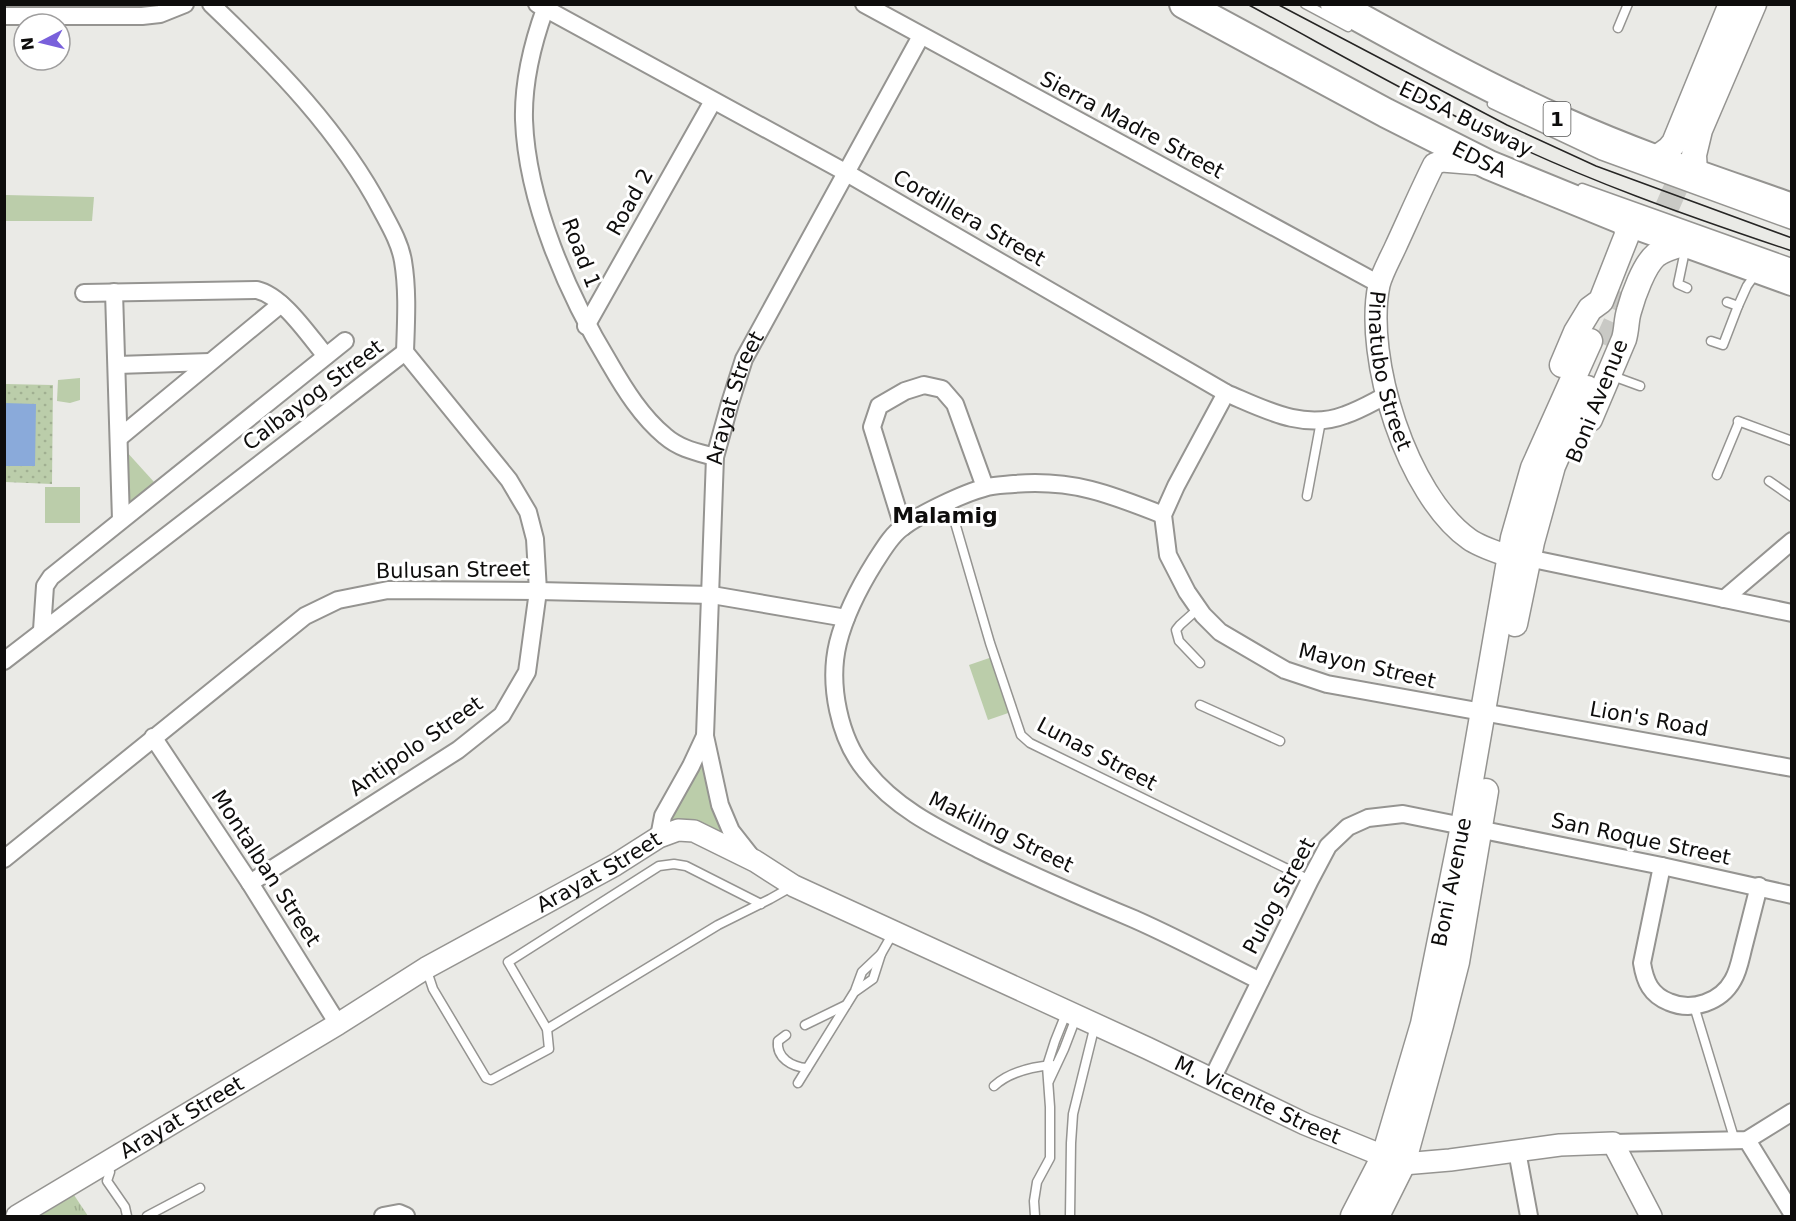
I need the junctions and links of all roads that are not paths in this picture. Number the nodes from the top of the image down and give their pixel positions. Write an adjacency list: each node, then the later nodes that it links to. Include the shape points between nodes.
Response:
1 (184, 4): 13 (street, via 160,14 142,16)
2 (211, 4): 45 (street, Calbayog Street, via 314,111 372,192 403,260)
3 (864, 4): 16 (street, Sierra Madre Street)
4 (1184, 4): 20 (highway, EDSA, via 1386,113)
5 (1205, 4): 12 (lane)
6 (1305, 4): 15 (lane)
7 (1335, 4): 21 (highway, 1, via 1457,70)
8 (1628, 4): 14 (lane)
9 (1731, 4): 17 (main road)
10 (1754, 4): 17 (main road)
11 (541, 7): 18 (street, Cordillera Street); 41 (street, Road 1, via 526,75 524,120 528,157 549,237)
12 (1215, 10)
13 (4, 16)
14 (1618, 28)
15 (1356, 32)
16 (921, 36): 22 (street, Arayat Street); 32 (street, Sierra Madre Street)
17 (1713, 72): 21 (main road, via 1674,143); 23 (main road, via 1696,144)
18 (713, 101): 22 (street, Cordillera Street); 41 (street, Road 2)
19 (1488, 102): 27 (lane, EDSA Busway, via 1600,155)
20 (1488, 157): 26 (highway, EDSA); 32 (street, Pinatubo Street, via 1434,164)
21 (1653, 160): 23 (highway, 1)
22 (845, 172): 51 (street, Cordillera Street); 56 (street, Arayat Street, via 744,359)
23 (1695, 173): 25 (highway, 1)
24 (1570, 184): 29 (lane)
25 (1791, 208)
26 (1626, 221): 28 (highway, EDSA); 36 (main road, Boni Avenue, via 1627,235)
27 (1791, 225)
28 (1687, 243): 30 (highway, EDSA); 33 (lane, via 1678,284); 40 (main road, Boni Avenue, via 1655,256 1641,278)
29 (1791, 262)
30 (1759, 269): 31 (highway, EDSA); 39 (lane)
31 (1791, 280)
32 (1379, 284): 52 (street, Pinatubo Street, via 1376,322)
33 (1687, 288)
34 (114, 292): 35 (street); 38 (street, via 257,290 268,292); 48 (street)
35 (84, 293)
36 (1601, 301): 40 (main road); 67 (main road, Boni Avenue, via 1590,309 1575,332 1511,493)
37 (1727, 302): 39 (lane)
38 (281, 304): 46 (street); 47 (street)
39 (1738, 306): 43 (lane, via 1723,345)
40 (1628, 312): 49 (main road, Boni Avenue, via 1624,339)
41 (586, 326): 56 (street, Road 1, via 644,415 666,437 687,450)
42 (345, 341): 46 (street)
43 (1711, 341)
44 (1598, 343): 67 (main road, Boni Avenue, via 1533,468)
45 (405, 352): 68 (street, Antipolo Street, via 509,480 528,512 535,539); 74 (street, Calbayog Street)
46 (326, 356): 64 (street)
47 (210, 362): 48 (street); 54 (street)
48 (117, 366): 54 (street)
49 (1610, 375): 50 (lane); 67 (main road, Boni Avenue, via 1554,510)
50 (1640, 386)
51 (1226, 393): 53 (street, Cordillera Street, via 1287,419); 63 (street)
52 (1387, 395): 53 (street, Cordillera Street); 67 (street, Pinatubo Street, via 1414,470 1435,505 1470,540)
53 (1321, 421): 60 (lane)
54 (120, 437): 64 (street)
55 (1791, 441): 57 (lane, via 1738,422)
56 (715, 457): 69 (street, Arayat Street)
57 (1717, 475)
58 (1769, 481): 61 (lane)
59 (985, 487): 62 (street, Makiling Street); 63 (street, Makiling Street, via 1034,482 1075,485); 65 (street, via 956,404 942,390 924,385 905,391 879,406 872,427)
60 (1307, 496)
61 (1791, 497)
62 (949, 502): 65 (street, Makiling Street); 88 (lane, Lunas Street, via 1021,735 1030,744)
63 (1163, 515): 71 (street, Mayon Street, via 1168,555)
64 (121, 520): 74 (street, via 51,577 45,586)
65 (903, 527): 73 (street, Makiling Street, via 867,574)
66 (1791, 541): 70 (street)
67 (1521, 549): 70 (street, Pinatubo Street); 78 (main road, Boni Avenue)
68 (537, 591): 69 (street, Bulusan Street); 80 (street, Bulusan Street, via 387,590 338,600 305,616); 89 (street, Antipolo Street, via 527,672 502,715 458,750)
69 (712, 595): 73 (street, Bulusan Street); 79 (street, Arayat Street)
70 (1724, 599): 72 (street, Pinatubo Street)
71 (1199, 608): 76 (lane, via 1176,630 1179,641); 78 (street, Mayon Street, via 1220,632 1285,670 1327,684)
72 (1791, 613)
73 (846, 618): 96 (street, Makiling Street, via 836,672 840,720 857,760 897,802 932,826 1011,865 1157,929)
74 (42, 630): 75 (street, Calbayog Street)
75 (4, 661)
76 (1200, 663)
77 (1200, 705): 81 (lane)
78 (1490, 715): 82 (street, Lion's Road); 83 (main road, Boni Avenue)
79 (705, 736): 84 (street, Arayat Street, via 663,816); 86 (street, M. Vicente Street, via 720,805 731,831)
80 (153, 737): 85 (street, Bulusan Street); 89 (street, Montalban Street)
81 (1280, 741)
82 (1791, 768)
83 (1472, 827): 87 (street, San Roque Street); 88 (street, Pulog Street, via 1403,814 1368,818 1348,827 1328,846); 113 (main road, Boni Avenue, via 1457,962 1425,1090)
84 (659, 837): 86 (street, M. Vicente Street, via 678,830 694,831); 95 (street, Arayat Street)
85 (4, 859)
86 (755, 861): 90 (street, M. Vicente Street)
87 (1662, 866): 91 (street, San Roque Street); 98 (street, via 1642,963 1644,977 1659,998 1678,1006)
88 (1310, 880): 96 (street, Pulog Street)
89 (250, 883): 100 (street, Montalban Street)
90 (794, 885): 93 (lane); 94 (street, M. Vicente Street)
91 (1758, 886): 92 (street, San Roque Street); 98 (street, via 1733,980 1714,1000)
92 (1791, 895)
93 (761, 904): 102 (lane, via 718,924); 102 (lane, via 686,866 659,866 507,962)
94 (894, 931): 97 (lane, via 873,979 855,991); 99 (street, M. Vicente Street)
95 (426, 968): 100 (street, Arayat Street); 102 (lane, via 433,989 486,1078 491,1080 549,1049)
96 (1260, 981): 106 (street, Pulog Street)
97 (847, 1005): 101 (lane); 105 (lane)
98 (1694, 1006): 110 (lane)
99 (1080, 1017): 104 (lane); 106 (street, M. Vicente Street); 121 (lane)
100 (338, 1024): 114 (street, Arayat Street)
101 (805, 1025)
102 (547, 1029)
103 (786, 1035): 105 (lane, via 778,1041 779,1051 789,1064)
104 (1052, 1065): 108 (lane, via 1014,1073); 120 (lane, via 1048,1081 1050,1158 1037,1182)
105 (807, 1068): 107 (lane)
106 (1212, 1079): 113 (street, M. Vicente Street, via 1305,1124)
107 (798, 1083)
108 (994, 1086)
109 (1791, 1112): 110 (street)
110 (1741, 1141): 111 (street, M. Vicente Street); 116 (street)
111 (1613, 1143): 112 (street, M. Vicente Street); 125 (street)
112 (1517, 1151): 113 (street, M. Vicente Street); 124 (street)
113 (1393, 1160): 122 (main road, Boni Avenue); 123 (main road, Boni Avenue)
114 (108, 1162): 117 (street, Arayat Street); 118 (lane, via 107,1181)
115 (200, 1188): 119 (lane)
116 (1791, 1213)
117 (17, 1216)
118 (127, 1216)
119 (147, 1216)
120 (1035, 1216)
121 (1070, 1216)
122 (1353, 1216)
123 (1377, 1216)
124 (1528, 1216)
125 (1651, 1216)

